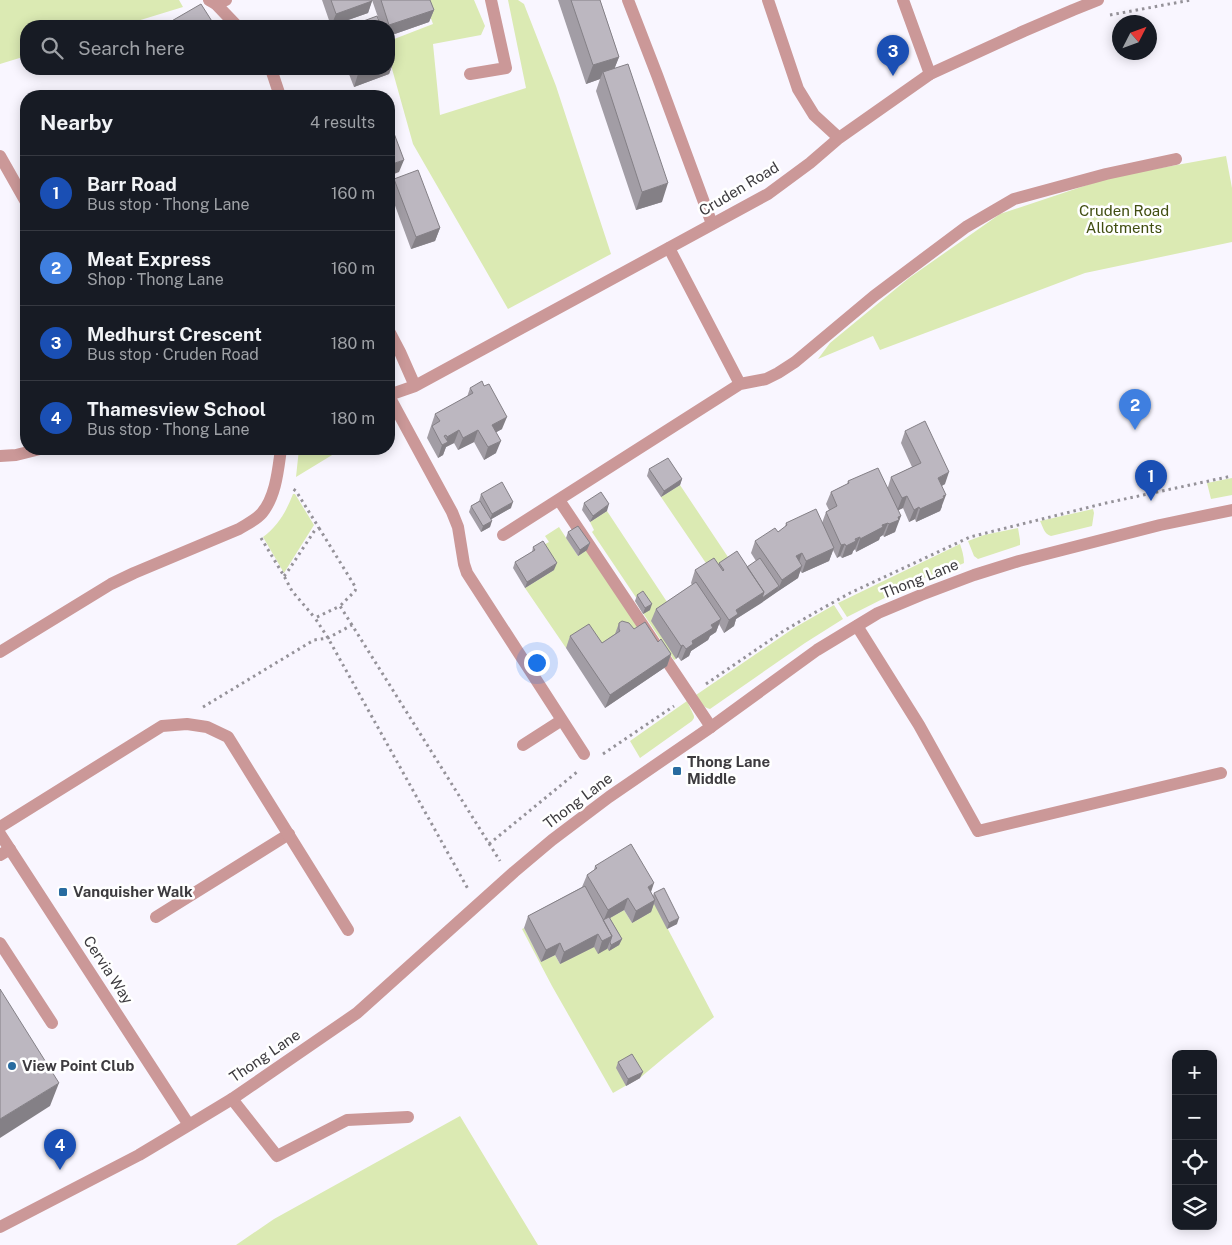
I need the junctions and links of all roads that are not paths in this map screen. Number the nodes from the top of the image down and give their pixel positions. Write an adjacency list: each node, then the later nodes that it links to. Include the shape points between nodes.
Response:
1 (491, 0): 8 (street, via 506,68)
2 (628, 0): 16 (street)
3 (768, 0): 12 (street, via 798,89 814,115)
4 (903, 0): 9 (street)
5 (1098, 0): 9 (street, Cruden Road)
6 (217, 1): 7 (street)
7 (232, 20)
8 (470, 74)
9 (930, 74): 12 (street, Cruden Road)
10 (273, 75): 11 (street)
11 (278, 90)
12 (839, 138): 16 (street, Cruden Road, via 768,194)
13 (0, 156): 15 (street)
14 (1176, 159): 19 (street, via 1014,199 966,227 874,296 795,362 766,379)
15 (20, 190)
16 (712, 224): 17 (street, Cruden Road)
17 (669, 248): 19 (street); 20 (street, Cruden Road)
18 (395, 342): 20 (street)
19 (740, 384): 26 (street)
20 (415, 386): 21 (street, Cruden Road)
21 (395, 393)
22 (395, 406): 31 (street, via 452,512 467,572)
23 (20, 454): 25 (street)
24 (280, 455): 30 (street, via 272,494 262,512 252,521 112,584)
25 (0, 456)
26 (559, 500): 28 (street); 32 (street)
27 (1232, 510): 29 (street, Thong Lane, via 1019,561 921,595 878,613)
28 (503, 535)
29 (857, 626): 32 (street, Thong Lane, via 817,650); 35 (street, via 919,725 978,831)
30 (0, 652)
31 (562, 720): 33 (street); 34 (street)
32 (710, 727): 44 (street, Thong Lane, via 552,840 357,1013)
33 (523, 745)
34 (584, 754)
35 (1221, 773)
36 (0, 827): 38 (street, via 162,726 187,724 207,727 228,737)
37 (0, 834): 39 (street, Cervia Way)
38 (289, 834): 40 (street); 41 (street)
39 (5, 852): 46 (street, Cervia Way)
40 (156, 917)
41 (348, 930)
42 (0, 943): 43 (street)
43 (52, 1023)
44 (232, 1099): 45 (street, via 277,1156 347,1120); 46 (street, Thong Lane)
45 (408, 1117)
46 (189, 1125): 47 (street, Thong Lane, via 139,1155)
47 (0, 1227)

